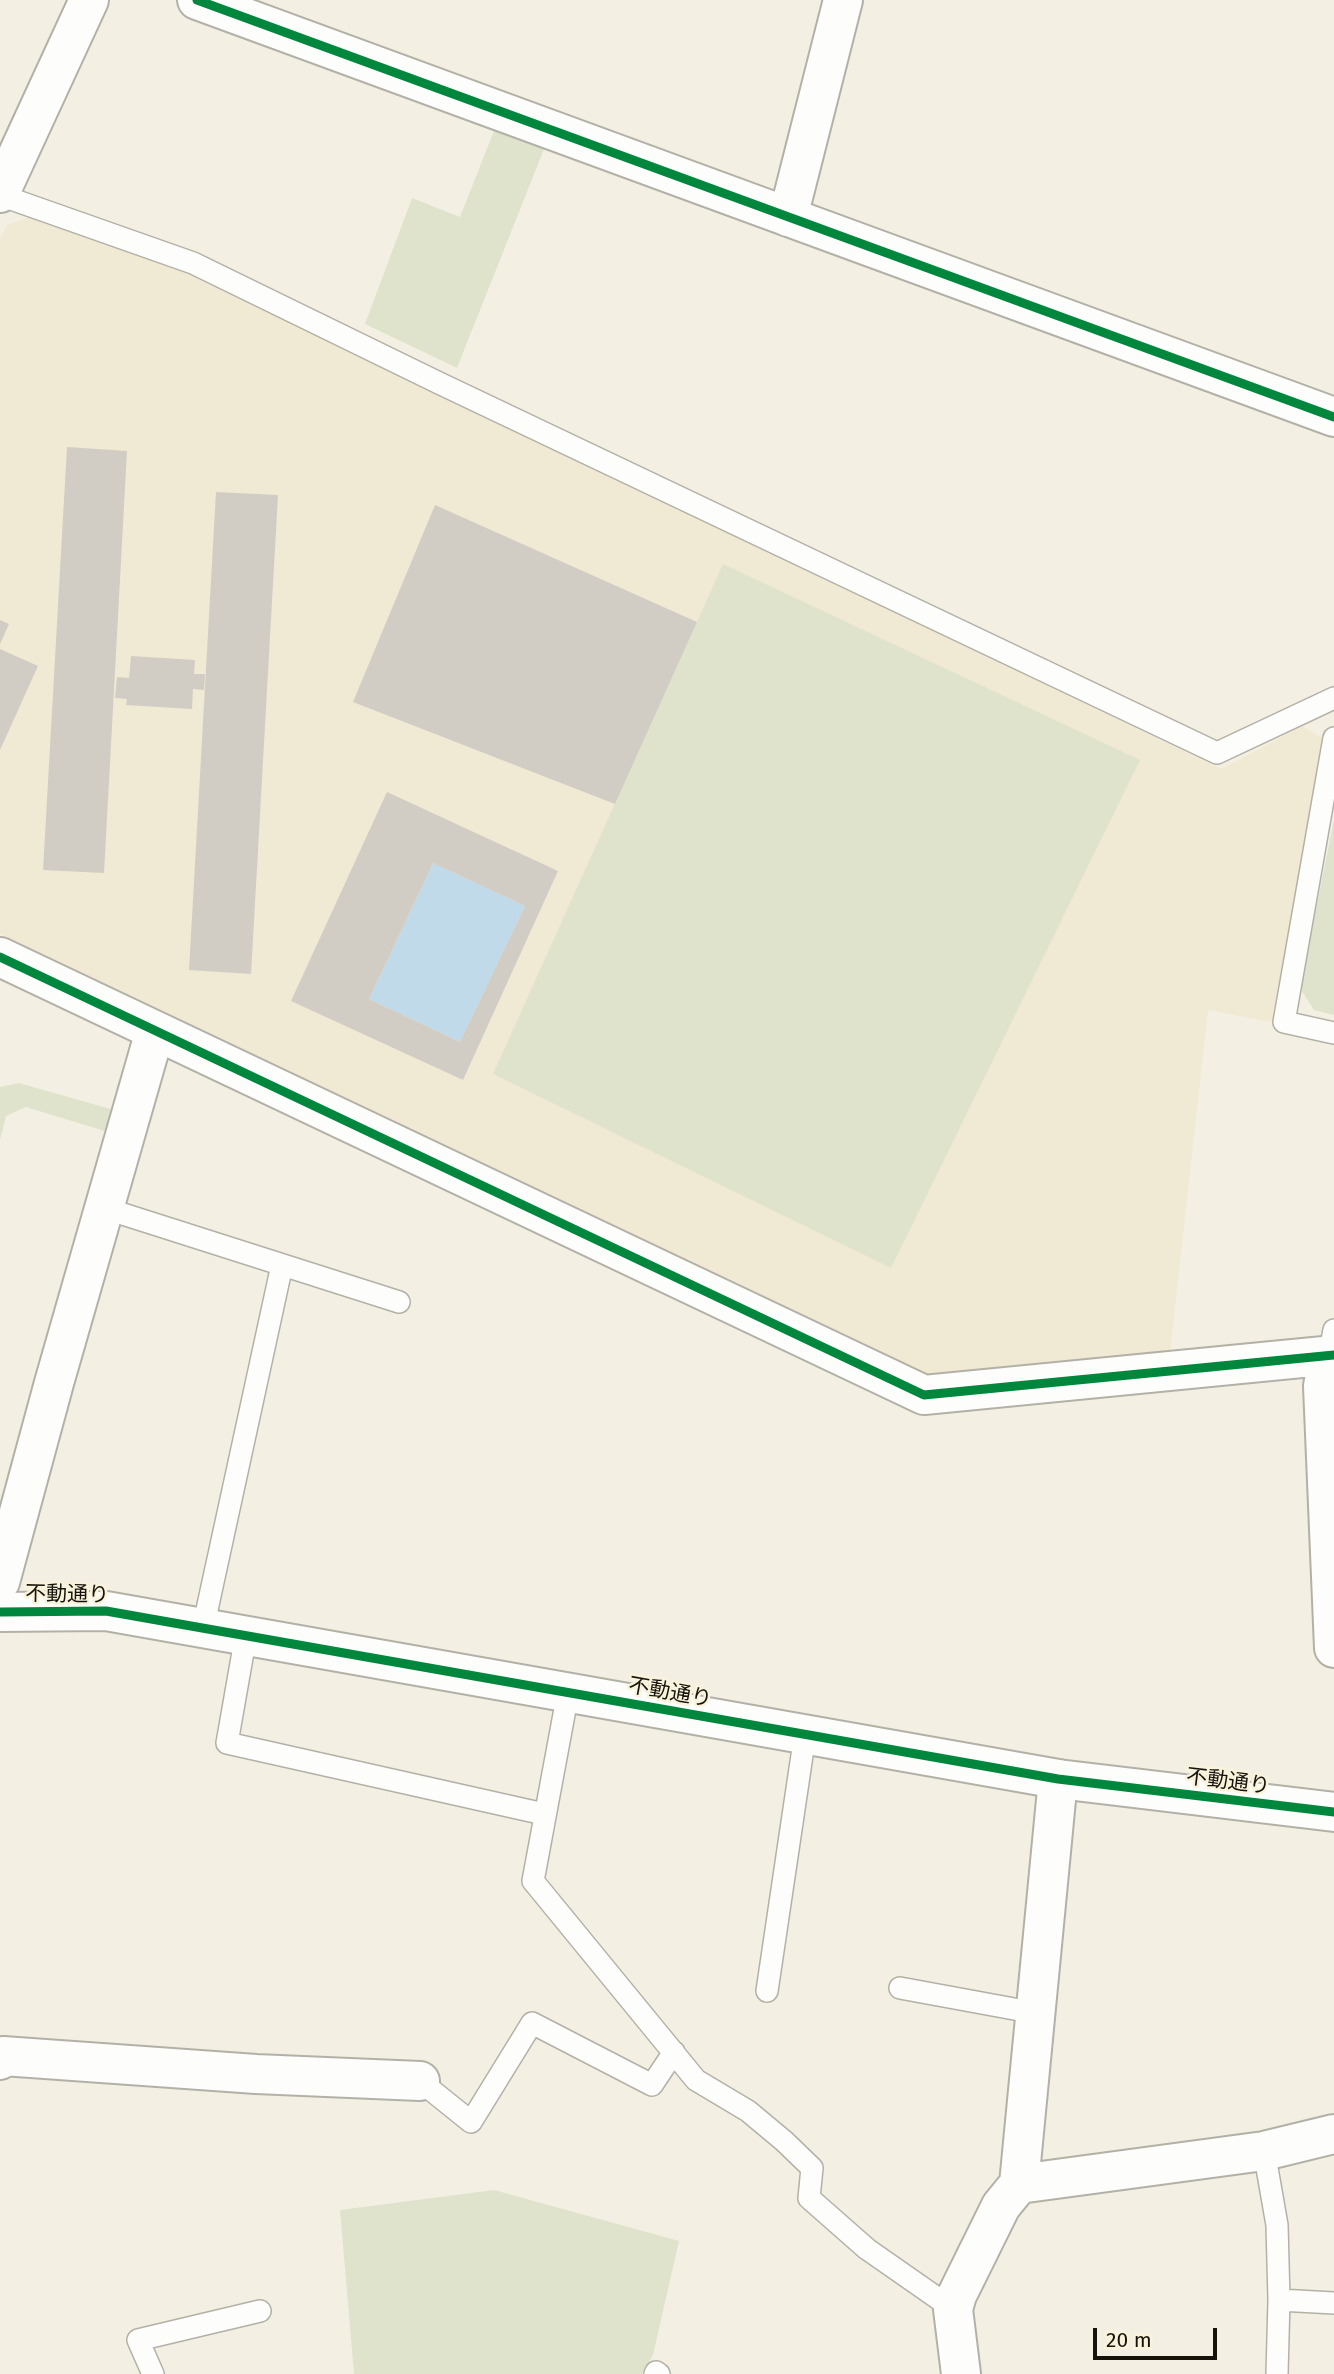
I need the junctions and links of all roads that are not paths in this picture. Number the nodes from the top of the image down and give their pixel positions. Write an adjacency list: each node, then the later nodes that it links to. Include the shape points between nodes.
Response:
1 (89, 0): 5 (street)
2 (197, 0): 4 (street)
3 (843, 0): 6 (street)
4 (262, 12): 6 (street)
5 (0, 194): 8 (lane, via 193,263 1217,752)
6 (788, 218): 7 (street)
7 (1334, 417)
8 (1333, 704)
9 (1334, 738): 12 (lane, via 1284,1022)
10 (0, 957): 11 (street)
11 (155, 1031): 13 (street); 16 (street, via 924,1395)
12 (1334, 1033)
13 (104, 1208): 14 (lane); 17 (street)
14 (282, 1265): 15 (lane); 19 (lane)
15 (399, 1302)
16 (1332, 1347): 21 (street, via 1323,1387)
17 (0, 1582)
18 (0, 1612): 19 (street, 不動通り, via 106,1611)
19 (203, 1628): 20 (street, 不動通り)
20 (246, 1635): 22 (street, 不動通り); 26 (lane, via 228,1743)
21 (1334, 1648)
22 (568, 1693): 23 (street, 不動通り); 26 (lane)
23 (805, 1735): 24 (street, 不動通り); 28 (lane)
24 (1058, 1779): 25 (street, 不動通り); 29 (street)
25 (1334, 1812)
26 (544, 1814): 30 (lane, via 533,1881)
27 (900, 1988): 29 (lane)
28 (767, 1991)
29 (1036, 2013): 35 (street)
30 (674, 2053): 32 (lane, via 652,2085 533,2023 471,2122); 38 (lane, via 696,2080 748,2111 812,2168 808,2198 867,2249)
31 (0, 2060): 32 (street, via 2,2056)
32 (420, 2081)
33 (1334, 2134): 34 (street)
34 (1264, 2151): 35 (street); 36 (lane, via 1277,2225)
35 (1019, 2184): 38 (street, via 1001,2206)
36 (1279, 2300): 37 (lane); 42 (lane)
37 (1334, 2303)
38 (953, 2309): 41 (street)
39 (260, 2311): 40 (lane, via 138,2340)
40 (153, 2374)
41 (961, 2374)
42 (1277, 2374)

